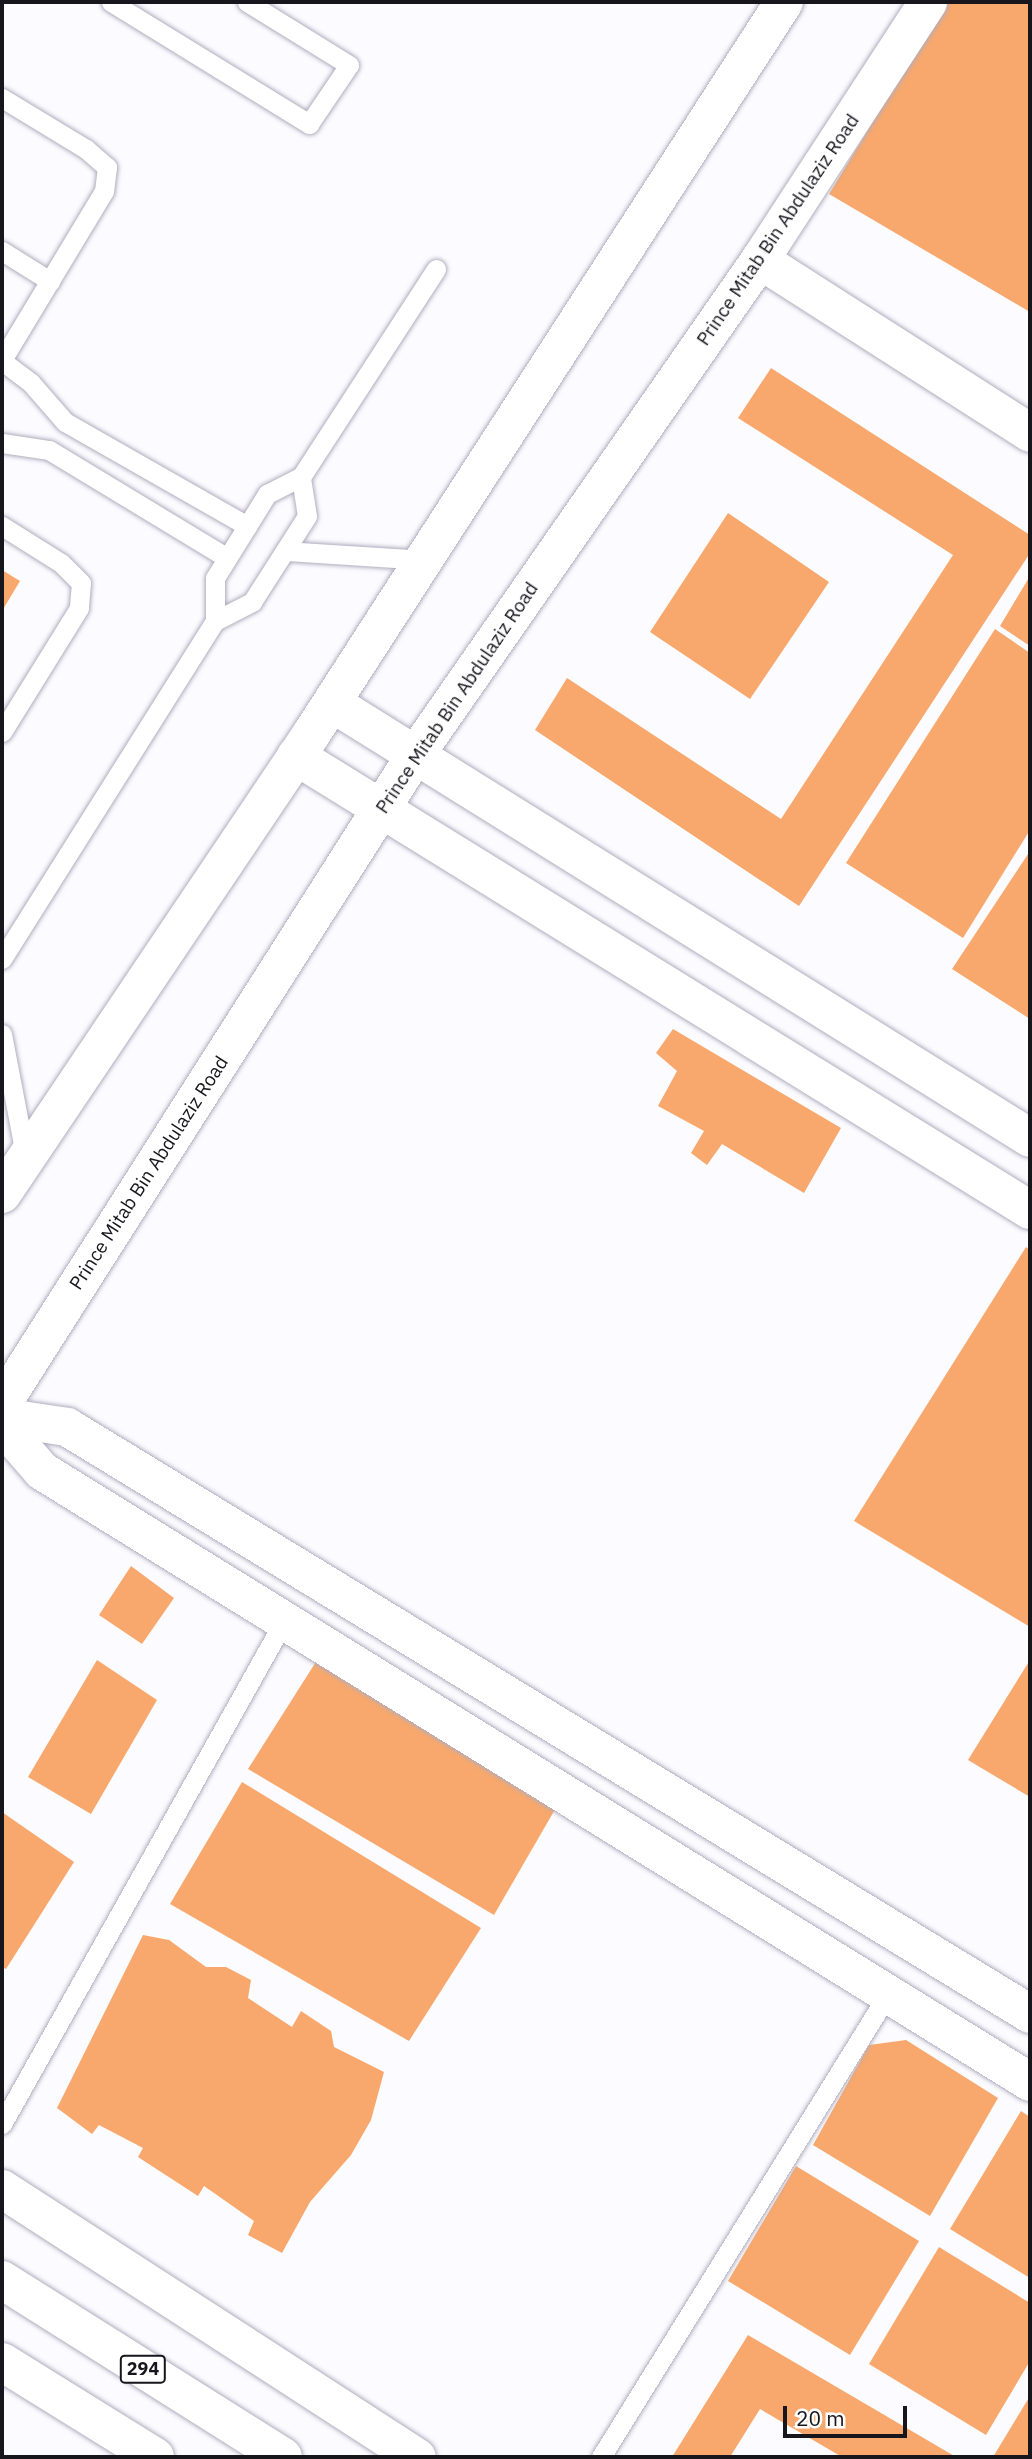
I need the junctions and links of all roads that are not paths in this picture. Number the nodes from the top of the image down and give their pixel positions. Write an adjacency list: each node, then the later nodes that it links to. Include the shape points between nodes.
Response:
1 (111, 2): 2 (lane, via 309,124 349,65)
2 (247, 2)
3 (785, 2): 20 (street)
4 (928, 2): 7 (street, Prince Mitab Bin Abdulaziz Road)
5 (2, 98): 9 (lane, via 86,149 107,167 104,191)
6 (2, 251): 9 (lane)
7 (760, 260): 12 (street); 25 (street, Prince Mitab Bin Abdulaziz Road)
8 (436, 269): 15 (lane)
9 (50, 281): 10 (lane)
10 (2, 361): 11 (lane, via 31,383)
11 (65, 422): 14 (lane); 17 (lane)
12 (1030, 433)
13 (2, 443): 14 (lane)
14 (48, 450): 19 (lane)
15 (301, 477): 17 (lane, via 267,494); 18 (lane, via 307,516)
16 (2, 526): 23 (lane, via 61,563 81,583 79,608)
17 (247, 526): 19 (lane)
18 (285, 551): 20 (lane); 21 (lane, via 252,602)
19 (227, 558): 21 (lane, via 215,578)
20 (424, 560): 22 (street)
21 (215, 621): 27 (lane)
22 (332, 703): 24 (street); 25 (street)
23 (2, 732)
24 (296, 756): 26 (street); 30 (street)
25 (414, 757): 26 (street, Prince Mitab Bin Abdulaziz Road); 29 (street)
26 (380, 810): 32 (street); 33 (street, Prince Mitab Bin Abdulaziz Road)
27 (2, 959)
28 (2, 1034): 30 (lane)
29 (1030, 1138)
30 (25, 1155): 31 (street)
31 (2, 1194)
32 (1030, 1210)
33 (2, 1404)
34 (2, 1417): 37 (street, via 67,1427)
35 (2, 1425): 36 (street, via 42,1471)
36 (284, 1621): 38 (street); 42 (lane)
37 (810, 1880): 38 (street); 40 (street)
38 (779, 1927): 39 (street)
39 (888, 1994): 41 (street); 49 (lane)
40 (1030, 2014)
41 (1030, 2082)
42 (2, 2124)
43 (2, 2189): 48 (street)
44 (2, 2280): 47 (street, 294)
45 (2, 2362): 46 (street)
46 (155, 2457)
47 (284, 2457)
48 (417, 2457)
49 (601, 2457)

